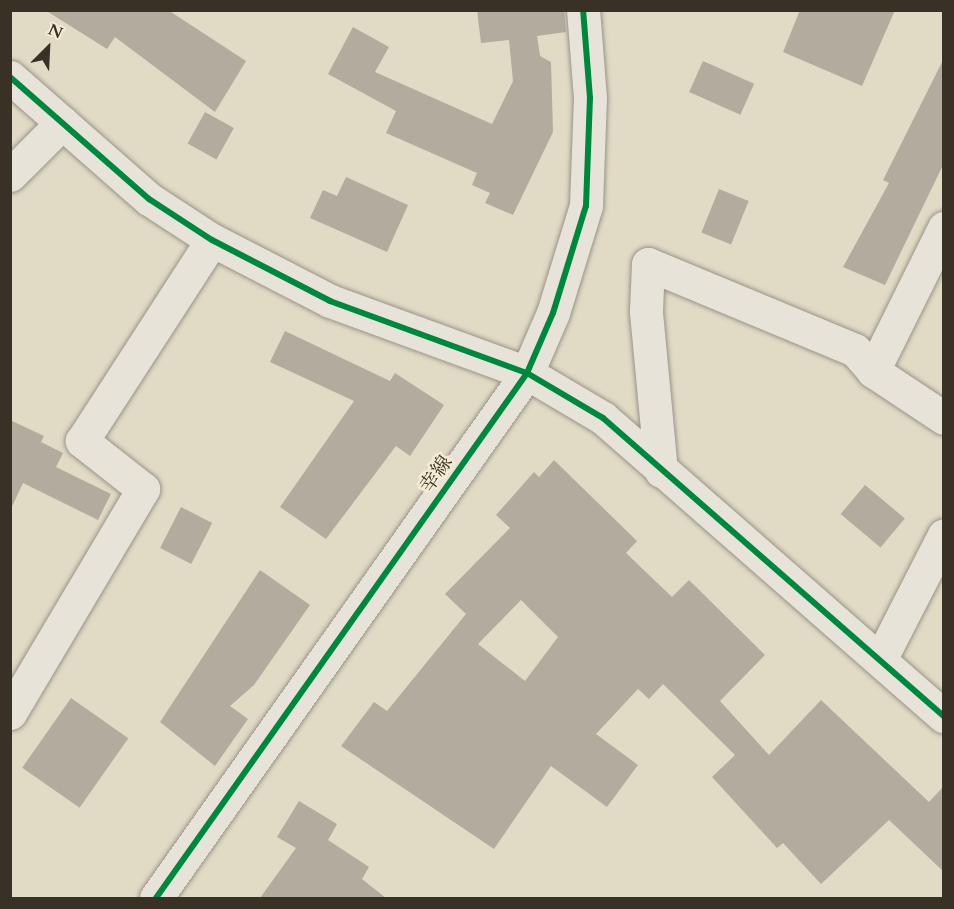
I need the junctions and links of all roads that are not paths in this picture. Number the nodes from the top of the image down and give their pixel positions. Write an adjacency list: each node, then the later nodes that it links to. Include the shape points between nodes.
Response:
1 (583, 10): 8 (street, 幸線, via 590,98 586,206 553,312)
2 (10, 76): 3 (street)
3 (62, 123): 4 (street); 6 (street, via 149,199)
4 (10, 175)
5 (944, 228): 7 (street)
6 (212, 240): 8 (street, via 330,301); 13 (street, via 82,441 143,489)
7 (873, 371): 9 (street); 10 (street, via 855,350 648,264 646,310)
8 (527, 374): 10 (street, via 603,418); 15 (street, 幸線)
9 (944, 418)
10 (661, 471): 12 (street)
11 (944, 535): 12 (street)
12 (880, 660): 14 (street)
13 (10, 713)
14 (944, 716)
15 (156, 898)

